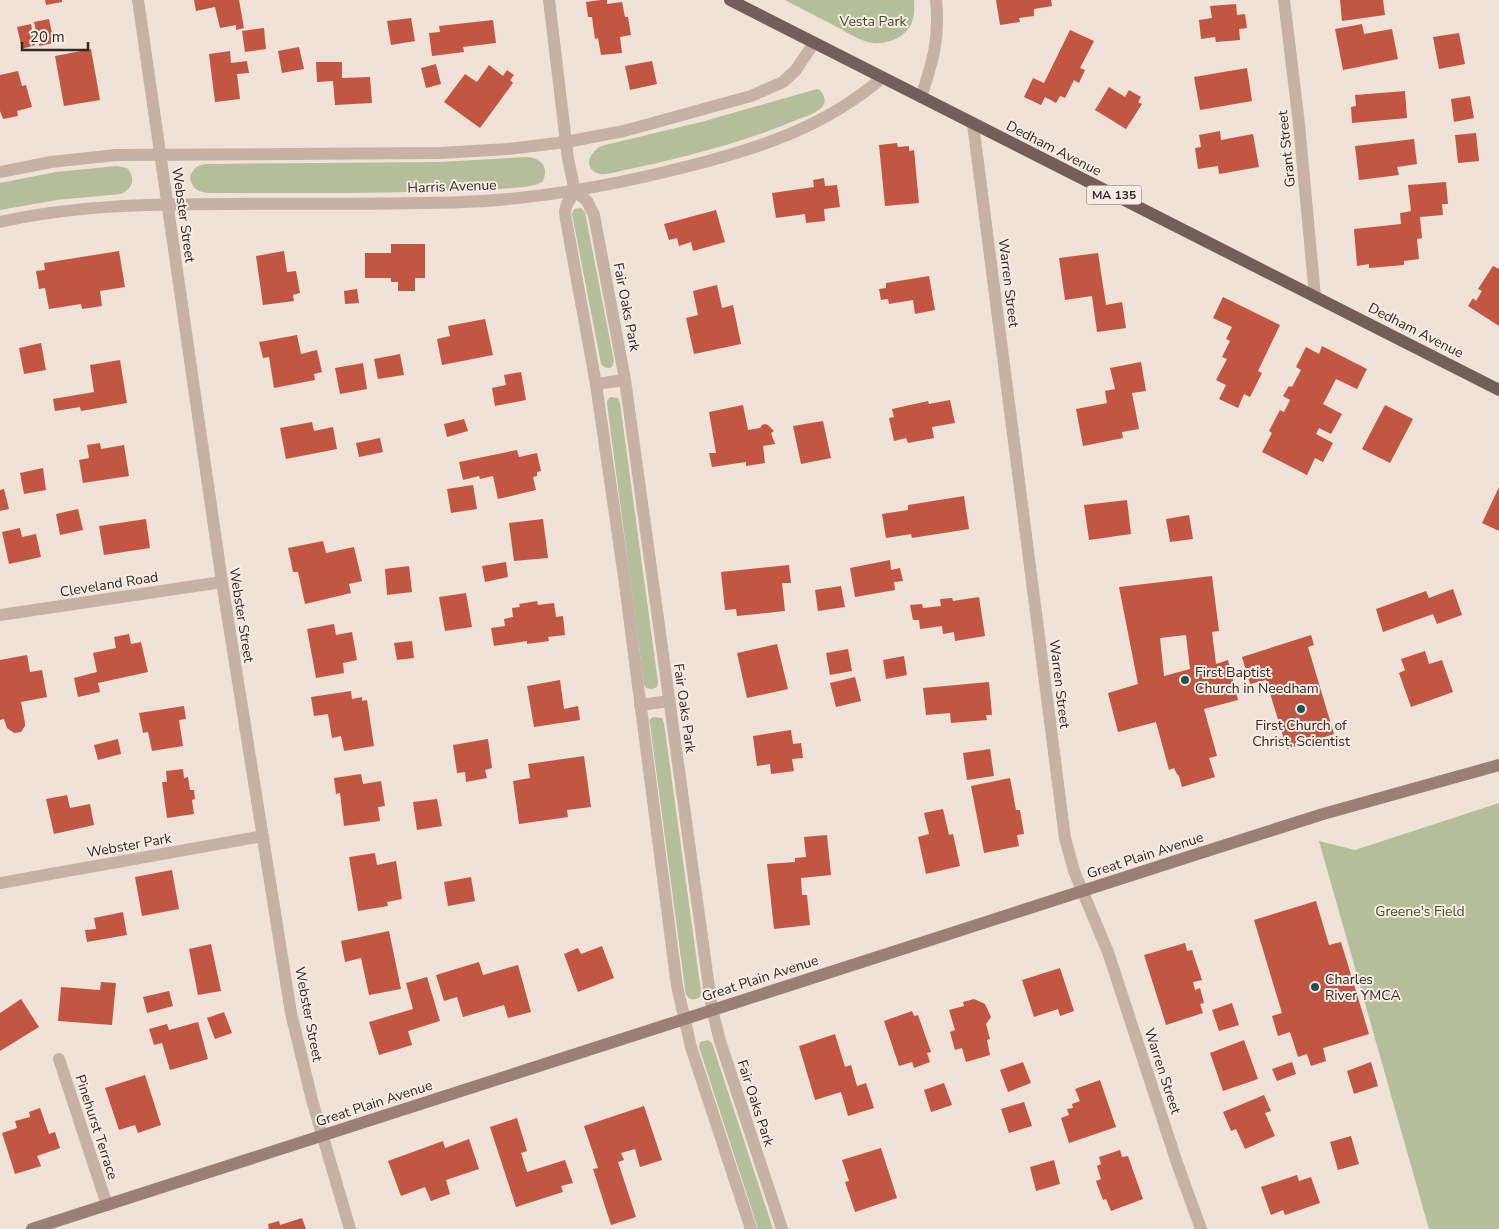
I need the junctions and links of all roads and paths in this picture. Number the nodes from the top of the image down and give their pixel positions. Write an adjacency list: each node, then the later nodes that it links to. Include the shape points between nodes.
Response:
1 (138, 0): 11 (street, Webster Street)
2 (549, 0): 10 (street)
3 (730, 0): 6 (main road, Dedham Avenue / MA 135)
4 (936, 0): 8 (street, via 936,47)
5 (1284, 0): 16 (street, Grant Street)
6 (814, 43): 7 (main road, Dedham Avenue / MA 135); 10 (street, via 783,82 751,96 624,131)
7 (882, 78): 8 (main road, Dedham Avenue / MA 135); 13 (street, Harris Avenue, via 829,116 764,145 668,172)
8 (921, 97): 9 (main road, Dedham Avenue / MA 135)
9 (973, 124): 16 (main road, Dedham Avenue / MA 135); 27 (street, Warren Street, via 1065,838)
10 (566, 142): 11 (street, via 462,152); 13 (street)
11 (160, 155): 12 (street, via 73,159); 14 (street, Webster Street)
12 (0, 172)
13 (574, 191): 14 (street, Harris Avenue, via 466,202); 17 (street, Fair Oaks Park, via 587,201 594,215); 18 (street, via 567,204 566,220)
14 (168, 204): 15 (street, Harris Avenue, via 68,210); 20 (street, Webster Street)
15 (0, 222)
16 (1315, 296): 19 (main road, Dedham Avenue / MA 135)
17 (625, 380): 18 (street); 22 (street, Fair Oaks Park)
18 (596, 384): 23 (street)
19 (1499, 390)
20 (222, 582): 21 (street, Cleveland Road); 25 (street, Webster Street)
21 (0, 615)
22 (669, 701): 23 (street); 28 (street, Fair Oaks Park)
23 (640, 705): 29 (street)
24 (1499, 765): 27 (main road, Great Plain Avenue, via 1323,814)
25 (263, 836): 26 (street, Webster Park); 31 (street, Webster Street, via 291,1013)
26 (0, 883)
27 (1082, 891): 28 (main road, Great Plain Avenue); 37 (street, Warren Street, via 1108,952)
28 (712, 1009): 29 (main road, Great Plain Avenue); 36 (street, Fair Oaks Park)
29 (684, 1018): 31 (main road, Great Plain Avenue); 35 (street)
30 (59, 1059): 32 (street, Pinehurst Terrace)
31 (322, 1135): 32 (main road, Great Plain Avenue); 34 (street, Webster Street)
32 (106, 1205): 33 (main road, Great Plain Avenue)
33 (32, 1229)
34 (350, 1229)
35 (751, 1229)
36 (782, 1229)
37 (1201, 1229)

